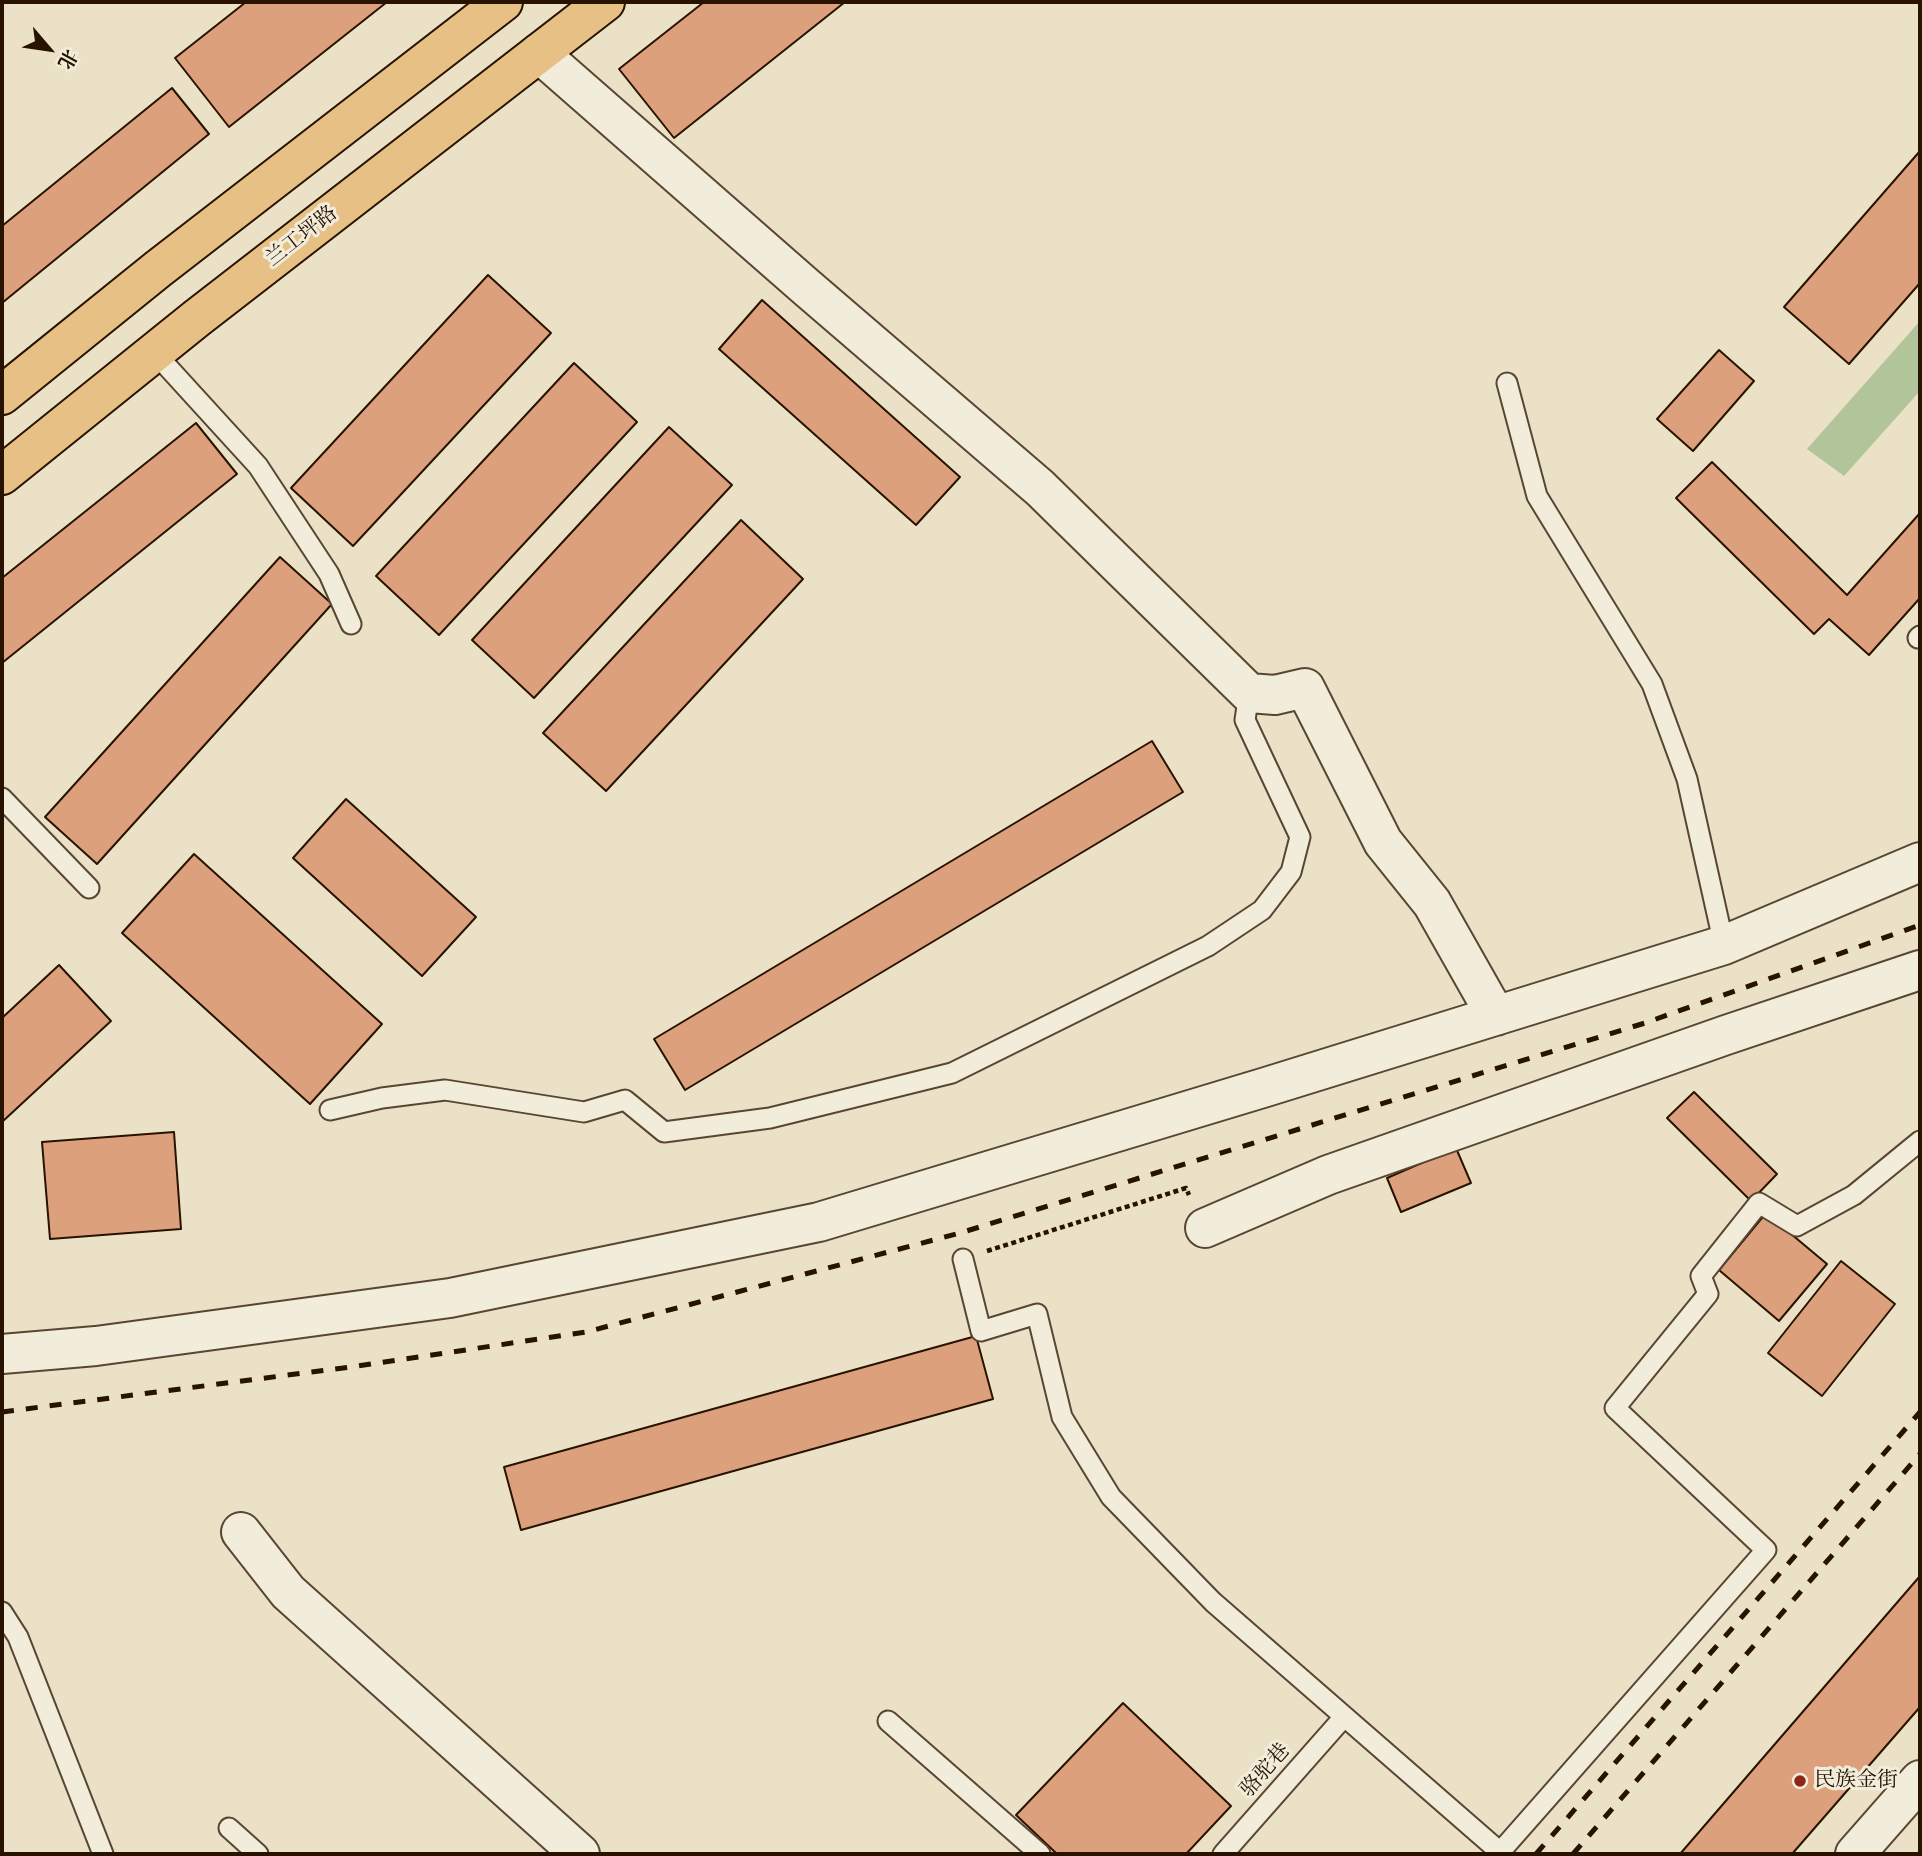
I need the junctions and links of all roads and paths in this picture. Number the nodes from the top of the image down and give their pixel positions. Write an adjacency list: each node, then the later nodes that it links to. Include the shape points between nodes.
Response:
1 (502, 2): 6 (highway)
2 (604, 2): 3 (highway, 兰工坪路)
3 (539, 52): 4 (highway, 兰工坪路); 9 (street, via 1040,488)
4 (155, 352): 7 (highway, 兰工坪路); 8 (lane, via 258,466 329,574)
5 (1507, 383): 13 (lane, via 1537,496 1652,684 1687,779)
6 (2, 395)
7 (2, 475)
8 (351, 624)
9 (1249, 693): 15 (street, via 1275,695 1305,688 1384,842 1432,903); 16 (lane, via 1245,720 1300,837 1291,872 1262,910 1208,946 952,1073 770,1118 664,1132 625,1100 584,1112 445,1090)
10 (2, 798): 12 (lane)
11 (1920, 862): 13 (street)
12 (89, 888)
13 (1724, 945): 15 (street)
14 (1920, 970): 18 (street, via 1328,1175)
15 (1496, 1016): 20 (street, via 819,1222 450,1298 96,1346)
16 (330, 1110)
17 (1920, 1141): 23 (lane, via 1854,1195 1797,1226 1759,1203 1701,1276 1709,1294 1615,1408 1766,1550 1500,1852)
18 (1205, 1228): 19 (path, via 1186,1188)
19 (963, 1259): 23 (lane, via 981,1331 1037,1314 1062,1417 1111,1497 1213,1602)
20 (2, 1354)
21 (241, 1532): 29 (street, via 288,1592)
22 (2, 1612): 27 (lane, via 18,1637)
23 (1343, 1718): 31 (lane, 骆驼巷)
24 (888, 1721): 30 (lane)
25 (1920, 1780): 32 (street)
26 (229, 1828): 28 (lane)
27 (103, 1854)
28 (258, 1854)
29 (580, 1854)
30 (1040, 1854)
31 (1223, 1854)
32 (1856, 1854)

